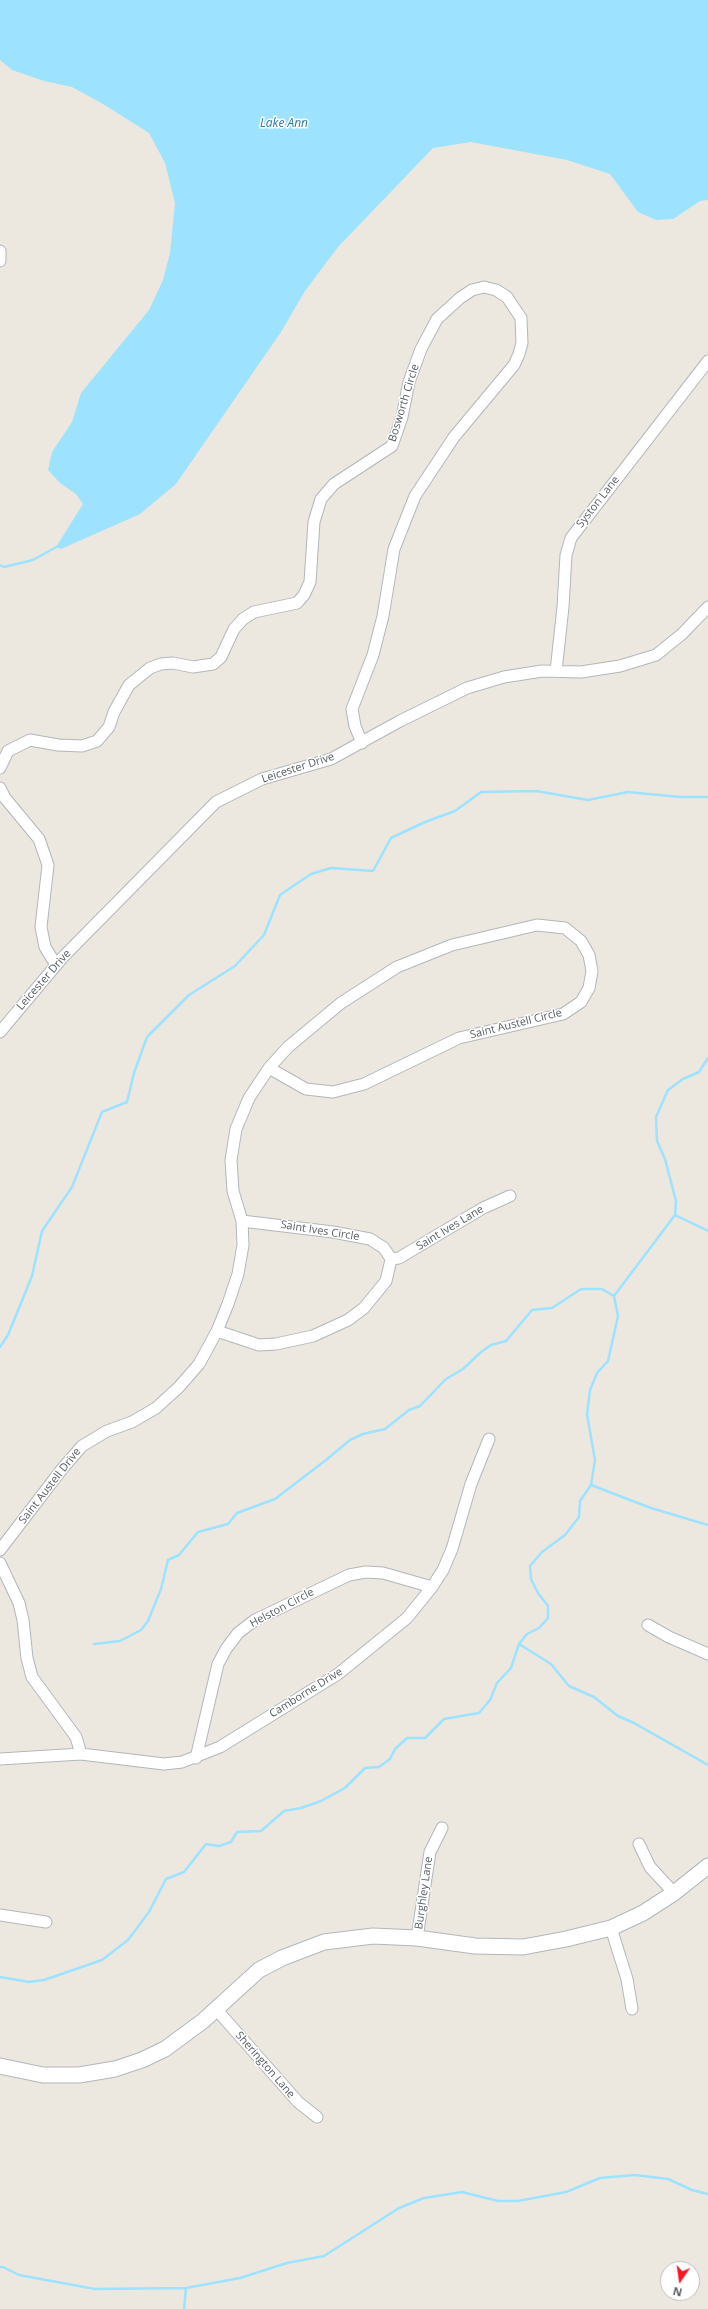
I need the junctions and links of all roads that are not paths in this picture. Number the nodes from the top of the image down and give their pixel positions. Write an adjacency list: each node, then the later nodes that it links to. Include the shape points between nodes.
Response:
1 (0, 251): 2 (street)
2 (0, 261)
3 (708, 361): 5 (street, Syston Lane, via 571,538 566,555)
4 (708, 606): 5 (street, Leicester Drive, via 682,634 656,655 620,666 581,672)
5 (556, 671): 6 (street, Leicester Drive, via 504,677 467,688)
6 (362, 743): 7 (street, Bosworth Circle, via 352,709 373,655 383,616 394,548 414,496 454,437 514,365 519,354 522,343 521,318 507,296 496,290 484,287 472,290 437,319 421,349 409,382 402,417 392,446 334,484 321,499 314,522 310,582 297,603 254,612 243,619 234,629 221,657 213,664 193,667 174,663 150,668 129,685 109,727 97,741 82,746 30,740 8,751); 9 (street, Leicester Drive, via 331,759 262,779 216,802)
7 (0, 768)
8 (0, 788): 9 (street, via 39,840 48,865 41,927 45,947)
9 (56, 965): 10 (street, Leicester Drive)
10 (0, 1032)
11 (270, 1068): 11 (street, Saint Austell Circle, via 288,1047 356,992 397,967 452,945 537,926 565,928 581,941 589,955 592,971 589,988 581,1002 563,1014 459,1038 370,1082 333,1092 306,1089); 13 (street, Saint Austell Drive, via 249,1098 236,1128 230,1160 233,1191)
12 (510, 1196): 14 (street, Saint Ives Lane, via 477,1211 399,1258)
13 (242, 1221): 14 (street, Saint Ives Circle, via 370,1239 384,1248); 15 (street, Saint Austell Drive, via 243,1245 238,1274)
14 (391, 1259): 15 (street, via 386,1281 376,1295 348,1320 331,1329 313,1336 259,1345)
15 (217, 1331): 17 (street, Saint Austell Drive, via 199,1364 156,1408 82,1446)
16 (489, 1438): 19 (street, Camborne Drive, via 471,1484 452,1549)
17 (0, 1550)
18 (0, 1563): 22 (street, via 19,1603 32,1678 76,1737)
19 (432, 1587): 23 (street, Camborne Drive, via 407,1618 338,1674 220,1747); 23 (street, Helston Circle, via 383,1573 349,1575 255,1620 238,1633 218,1664)
20 (648, 1625): 21 (street)
21 (708, 1654)
22 (81, 1754): 23 (street, Camborne Drive, via 164,1764); 24 (street, Camborne Drive)
23 (196, 1758)
24 (0, 1759)
25 (442, 1828): 32 (street, Burghley Lane, via 430,1852)
26 (639, 1844): 28 (street, via 650,1867)
27 (708, 1866): 28 (main road)
28 (674, 1893): 31 (main road, via 643,1913)
29 (0, 1914): 30 (street)
30 (46, 1922)
31 (611, 1928): 32 (main road, via 523,1947 475,1946); 34 (street, via 627,1978)
32 (418, 1938): 33 (main road, via 374,1936 324,1942 259,1970)
33 (216, 2009): 35 (main road, via 165,2049 115,2069 79,2075 44,2075); 36 (street, Sherington Lane, via 298,2102)
34 (632, 2009)
35 (0, 2066)
36 (318, 2117)

